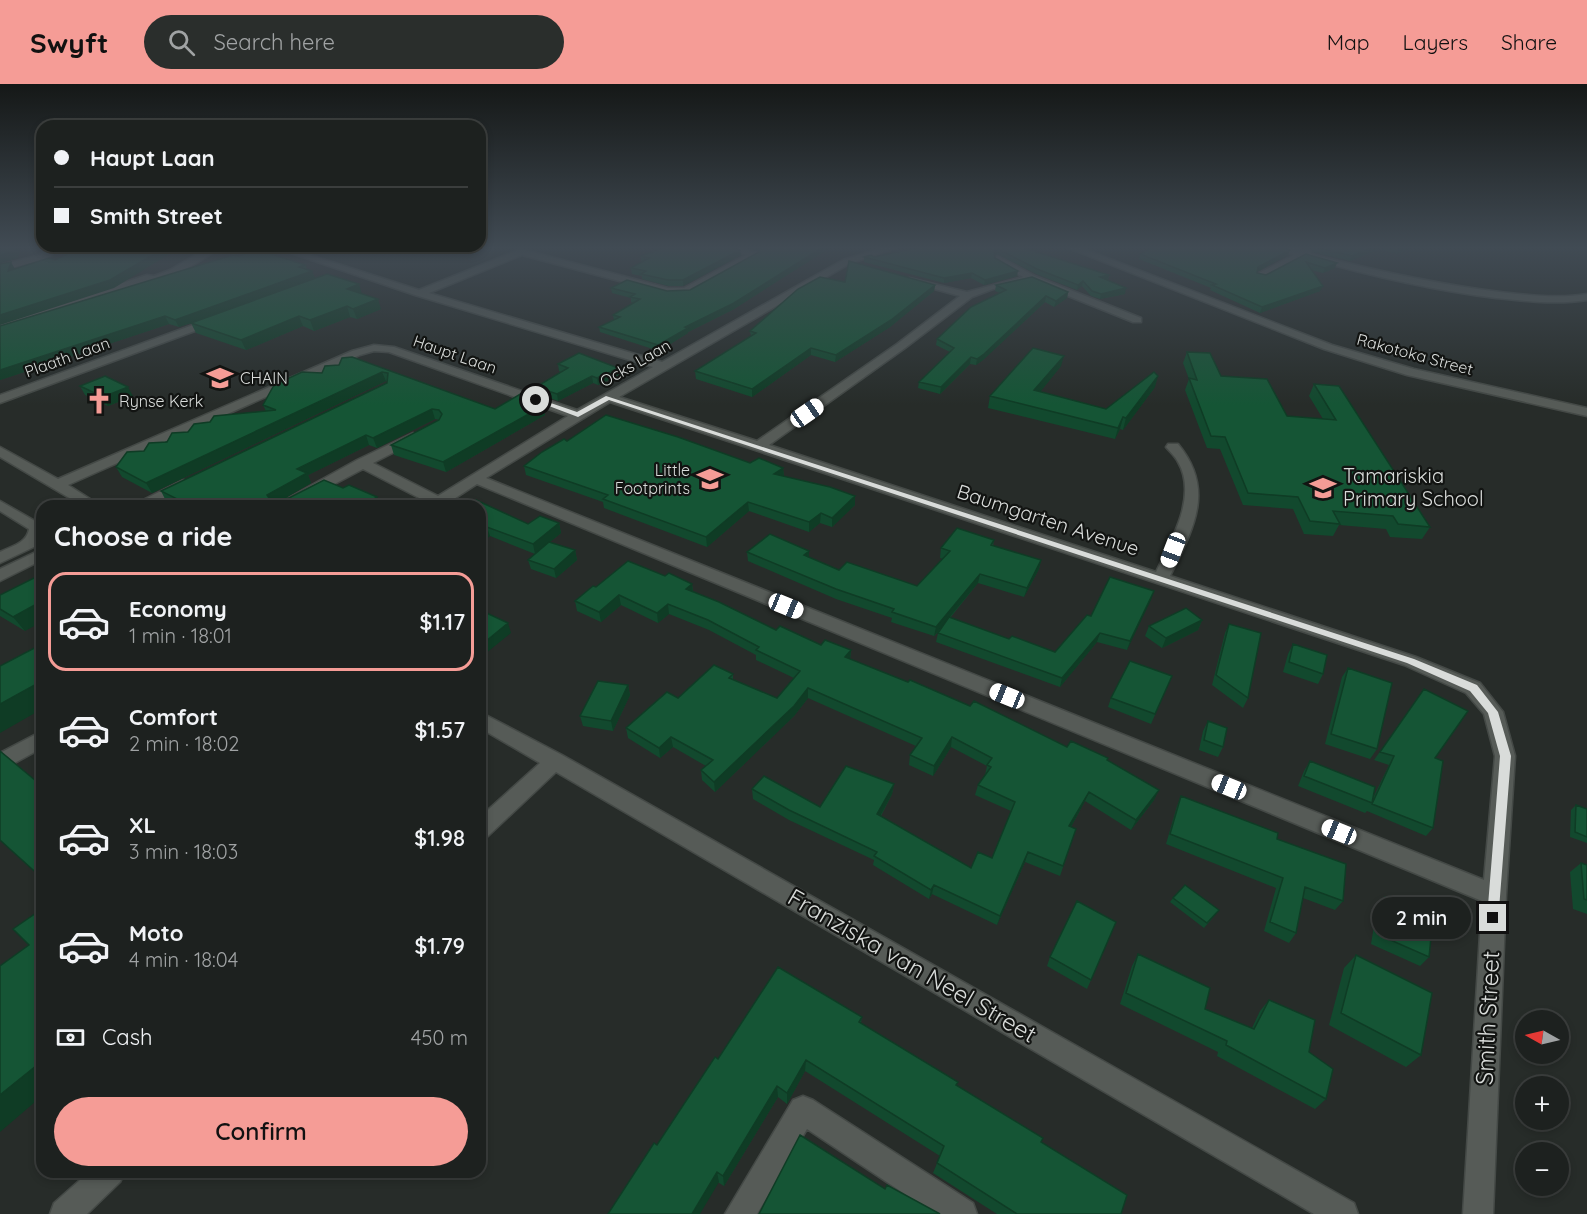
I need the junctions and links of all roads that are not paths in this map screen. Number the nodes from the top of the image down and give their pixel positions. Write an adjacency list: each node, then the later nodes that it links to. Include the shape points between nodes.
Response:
1 (80, 300): 10 (street)
2 (95, 300): 11 (street)
3 (441, 300): 12 (street)
4 (779, 300): 12 (street, Ocks Laan)
5 (962, 300): 18 (street)
6 (1086, 300): 9 (street)
7 (1204, 300): 15 (street, Rakotoka Street, via 1368,360)
8 (225, 316): 14 (street, Plaath Laan)
9 (1137, 320)
10 (0, 326)
11 (0, 331)
12 (661, 366): 13 (street, Ocks Laan)
13 (608, 398): 16 (street, Ocks Laan); 18 (street, Baumgarten Avenue)
14 (0, 399)
15 (1587, 412)
16 (578, 415): 22 (street, Ocks Laan); 24 (street, Haupt Laan, via 390,349 374,348)
17 (426, 430): 21 (street)
18 (759, 446): 36 (street, Baumgarten Avenue)
19 (1173, 447): 36 (street, via 1186,463 1193,486 1184,525)
20 (0, 451): 24 (street)
21 (362, 464): 27 (street); 28 (street)
22 (476, 479): 29 (street, Ocks Laan); 43 (street)
23 (192, 480): 26 (street)
24 (58, 484): 25 (street)
25 (84, 500)
26 (150, 500)
27 (293, 500)
28 (428, 500)
29 (442, 500)
30 (0, 505): 31 (street)
31 (36, 527)
32 (36, 535): 34 (street, via 32,542)
33 (36, 557): 35 (street)
34 (0, 558)
35 (1, 575)
36 (1161, 579): 37 (street, Baumgarten Avenue, via 1410,661)
37 (1473, 688): 43 (street, Smith Street, via 1493,712 1505,756)
38 (486, 722): 40 (street, Franziska van Neel Street)
39 (36, 742): 41 (street)
40 (555, 761): 42 (street); 48 (street, Franziska van Neel Street)
41 (0, 763)
42 (486, 824)
43 (1494, 895): 49 (street, Smith Street)
44 (101, 1178): 45 (street)
45 (65, 1214)
46 (740, 1214): 47 (street, via 803,1110)
47 (962, 1214)
48 (1343, 1214)
49 (1478, 1214)

